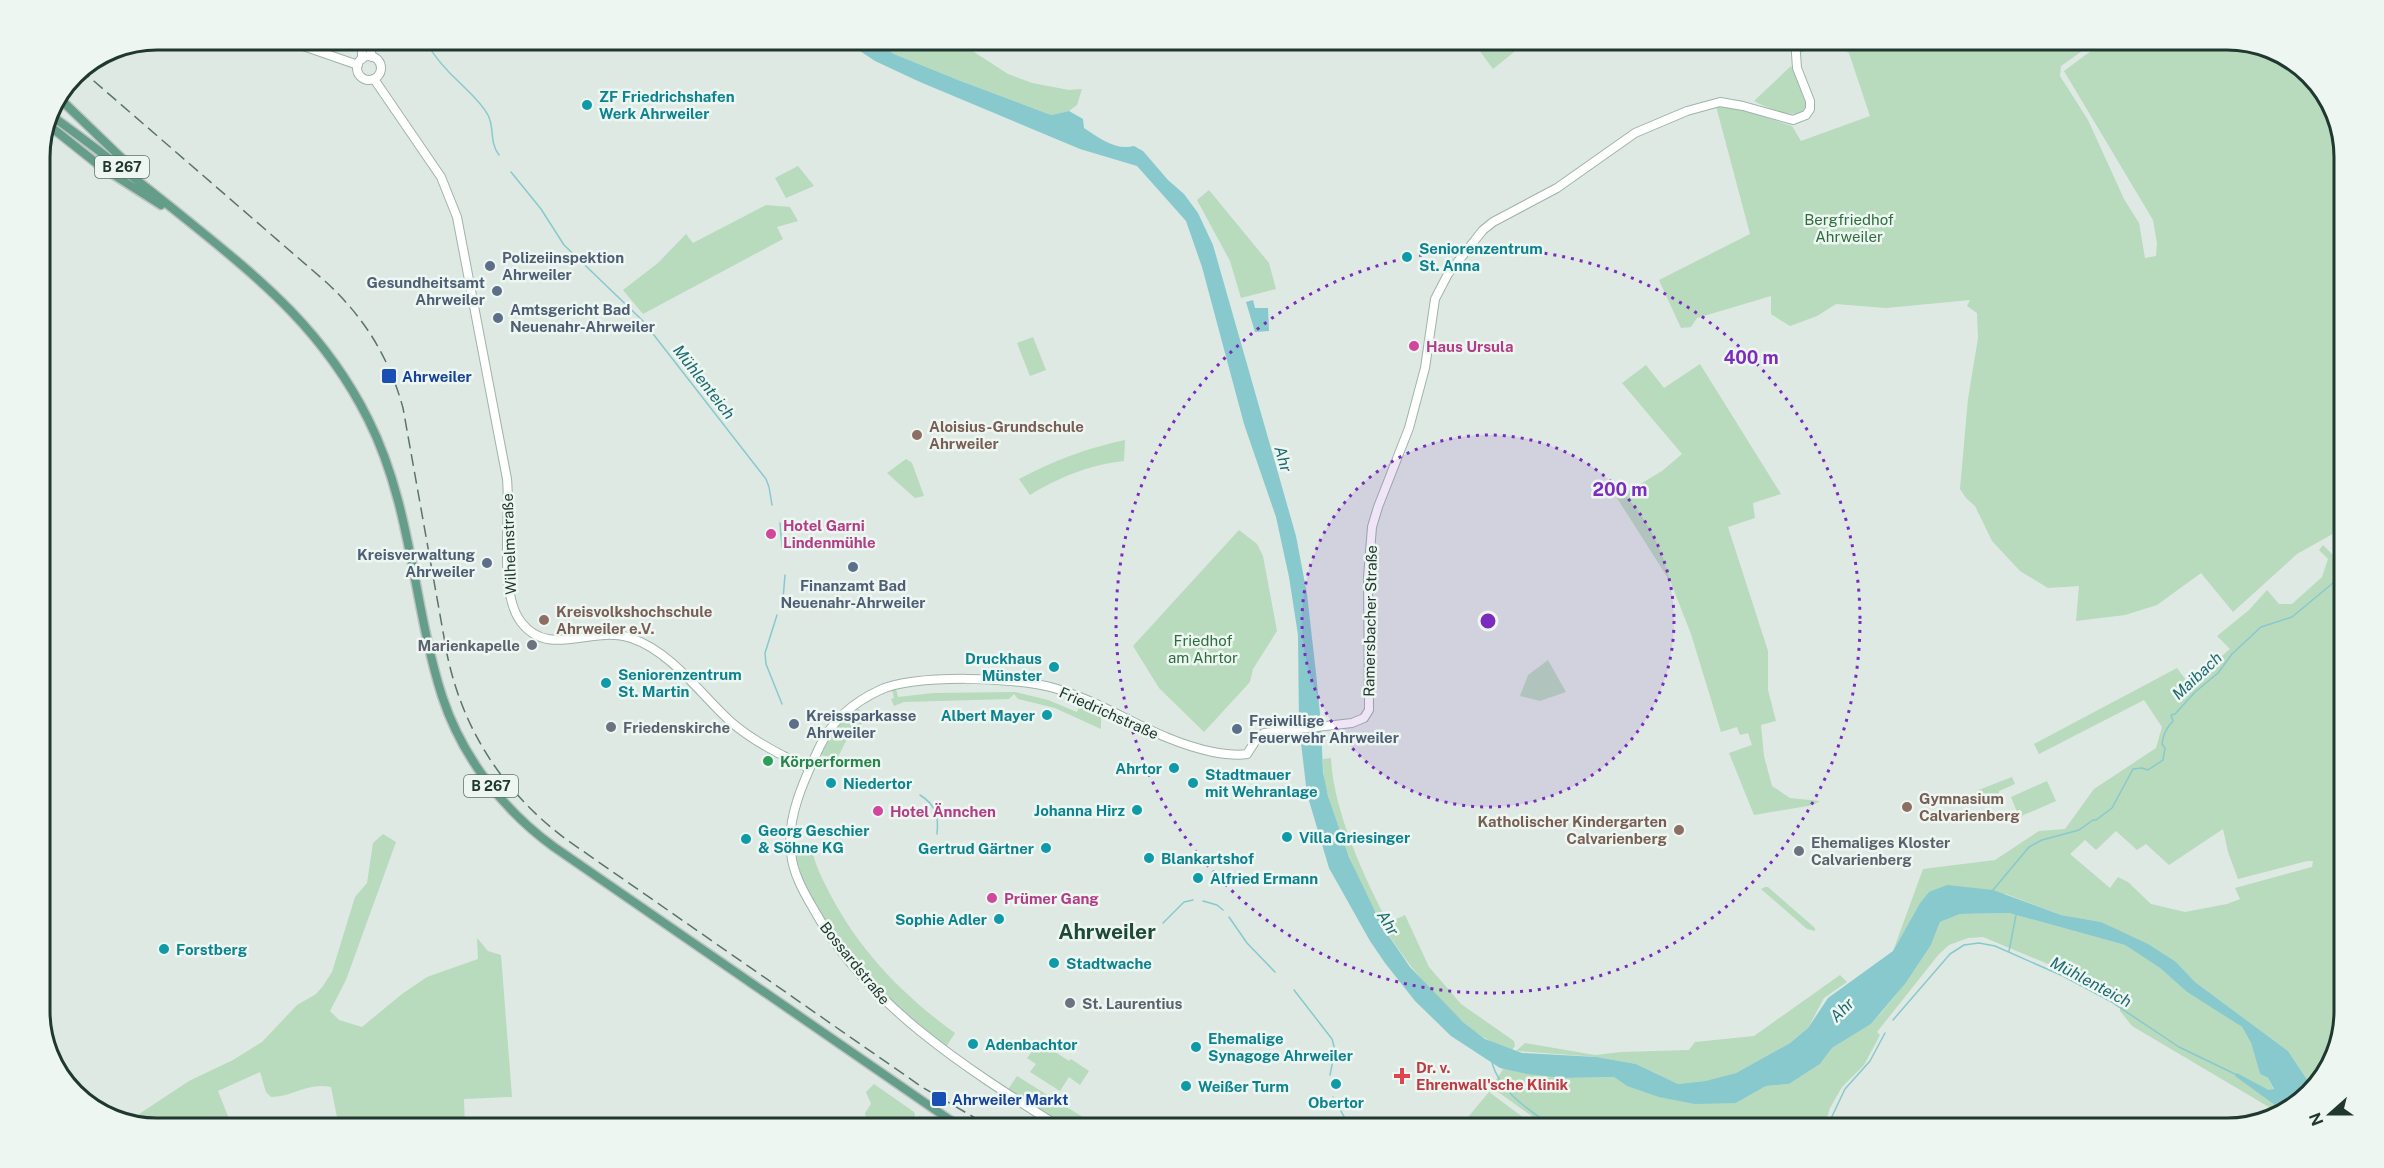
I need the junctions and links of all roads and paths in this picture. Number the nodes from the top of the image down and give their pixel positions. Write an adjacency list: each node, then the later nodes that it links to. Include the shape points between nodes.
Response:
1 (320, 50): 6 (main road)
2 (361, 50): 6 (main road)
3 (370, 50): 5 (main road)
4 (1796, 50): 12 (main road, Ramersbacher Straße, via 1797,68 1810,101 1806,115 1793,120 1720,102 1687,111 1635,133 1557,188 1483,230 1448,274 1434,299 1425,368 1409,428 1372,527 1368,577 1369,710 1364,718 1352,723 1264,733 1243,755)
5 (372, 57): 6 (main road); 7 (main road, via 380,65 380,73)
6 (360, 62): 7 (main road, via 360,76)
7 (374, 79): 13 (main road, Wilhelmstraße, via 441,177 457,217 507,479 509,593 517,616 529,631 545,640 612,635 643,643 664,657 743,731)
8 (64, 103): 11 (main road, B 267)
9 (56, 119): 11 (main road, B 267)
10 (53, 129): 11 (main road, B 267, via 100,166)
11 (192, 224): 14 (main road, B 267, via 306,326 332,358 363,409 395,489 443,698 471,757 497,795 525,825 554,847)
12 (1194, 747): 13 (main road, Friedrichstraße, via 1054,688 1017,681 954,679 890,687 857,704 832,727)
13 (809, 768): 15 (main road, Bossardstraße, via 790,836 792,858 805,893 835,943 891,1008 960,1061)
14 (947, 1118)
15 (1046, 1118)

